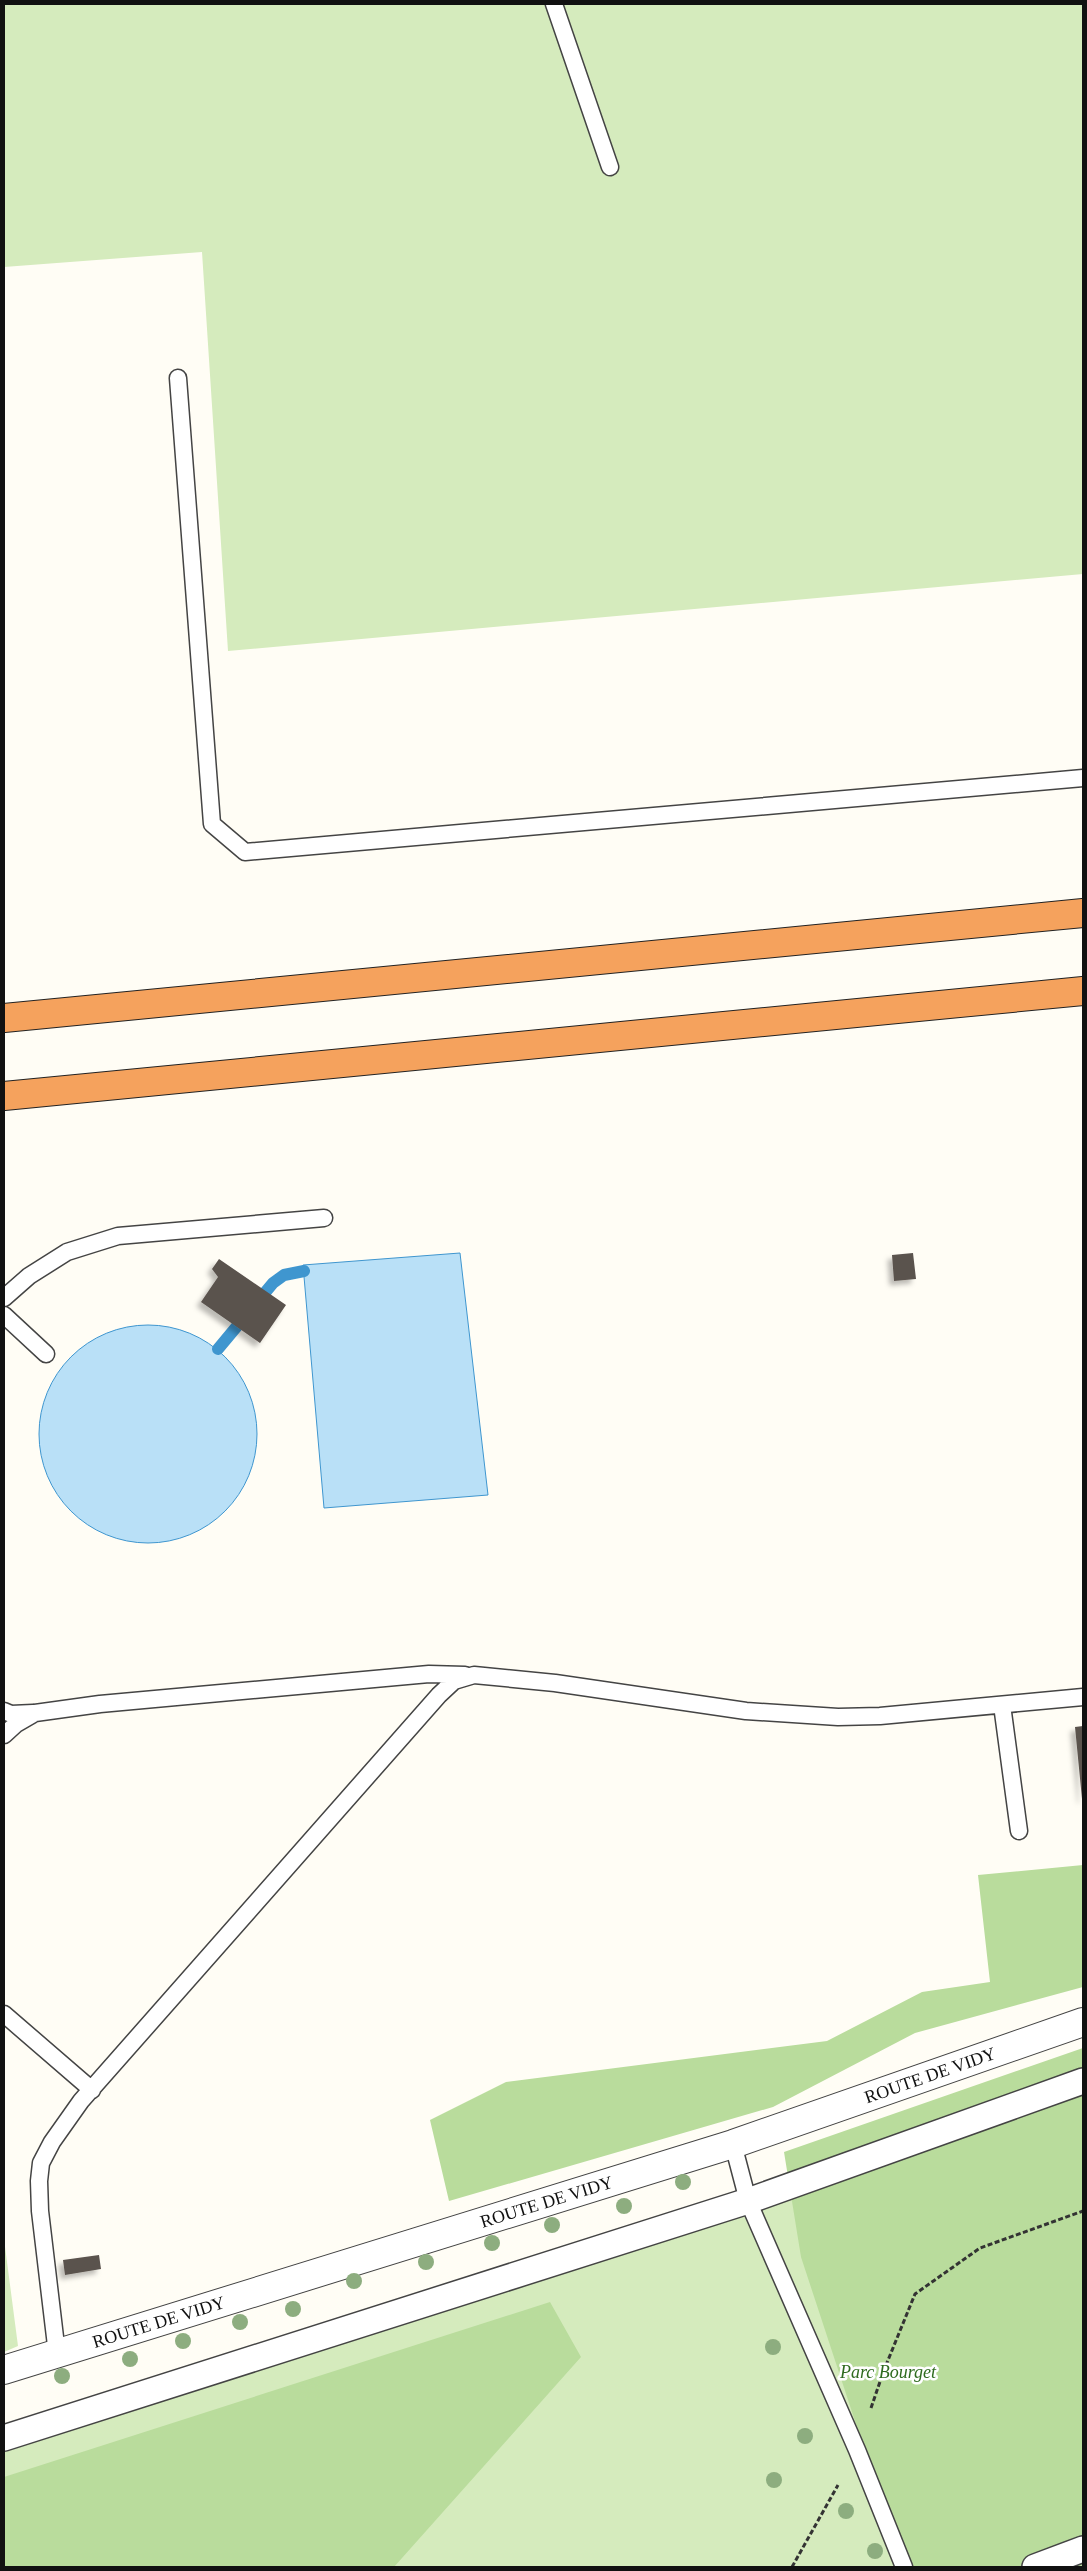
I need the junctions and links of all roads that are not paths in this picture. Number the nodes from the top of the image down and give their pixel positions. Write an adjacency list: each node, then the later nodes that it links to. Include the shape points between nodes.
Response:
1 (554, 4): 2 (lane)
2 (610, 167)
3 (178, 378): 4 (lane, via 212,824 246,852)
4 (1083, 778)
5 (1083, 913): 7 (highway)
6 (1083, 991): 8 (highway)
7 (4, 1018)
8 (4, 1096)
9 (324, 1218): 10 (lane, via 118,1236 68,1252 29,1276)
10 (4, 1298)
11 (4, 1315): 12 (lane)
12 (46, 1354)
13 (471, 1676): 15 (lane, via 555,1683 746,1711 829,1716 880,1716); 17 (lane, via 429,1674 100,1704); 23 (lane, via 454,1681 439,1695)
14 (1083, 1697): 15 (lane)
15 (1002, 1705): 19 (lane)
16 (4, 1710): 17 (lane, via 11,1714)
17 (35, 1713): 18 (lane)
18 (4, 1735)
19 (1019, 1831)
20 (4, 2014): 23 (lane)
21 (1083, 2022): 24 (street, ROUTE DE VIDY)
22 (1083, 2081): 25 (street)
23 (92, 2090): 26 (lane, via 52,2142 41,2163 40,2211)
24 (734, 2144): 25 (lane); 26 (street, ROUTE DE VIDY)
25 (748, 2201): 28 (street); 30 (lane, via 857,2450)
26 (57, 2354): 27 (street, ROUTE DE VIDY)
27 (4, 2370)
28 (4, 2438)
29 (1083, 2548): 31 (street)
30 (904, 2567)
31 (1034, 2567)

